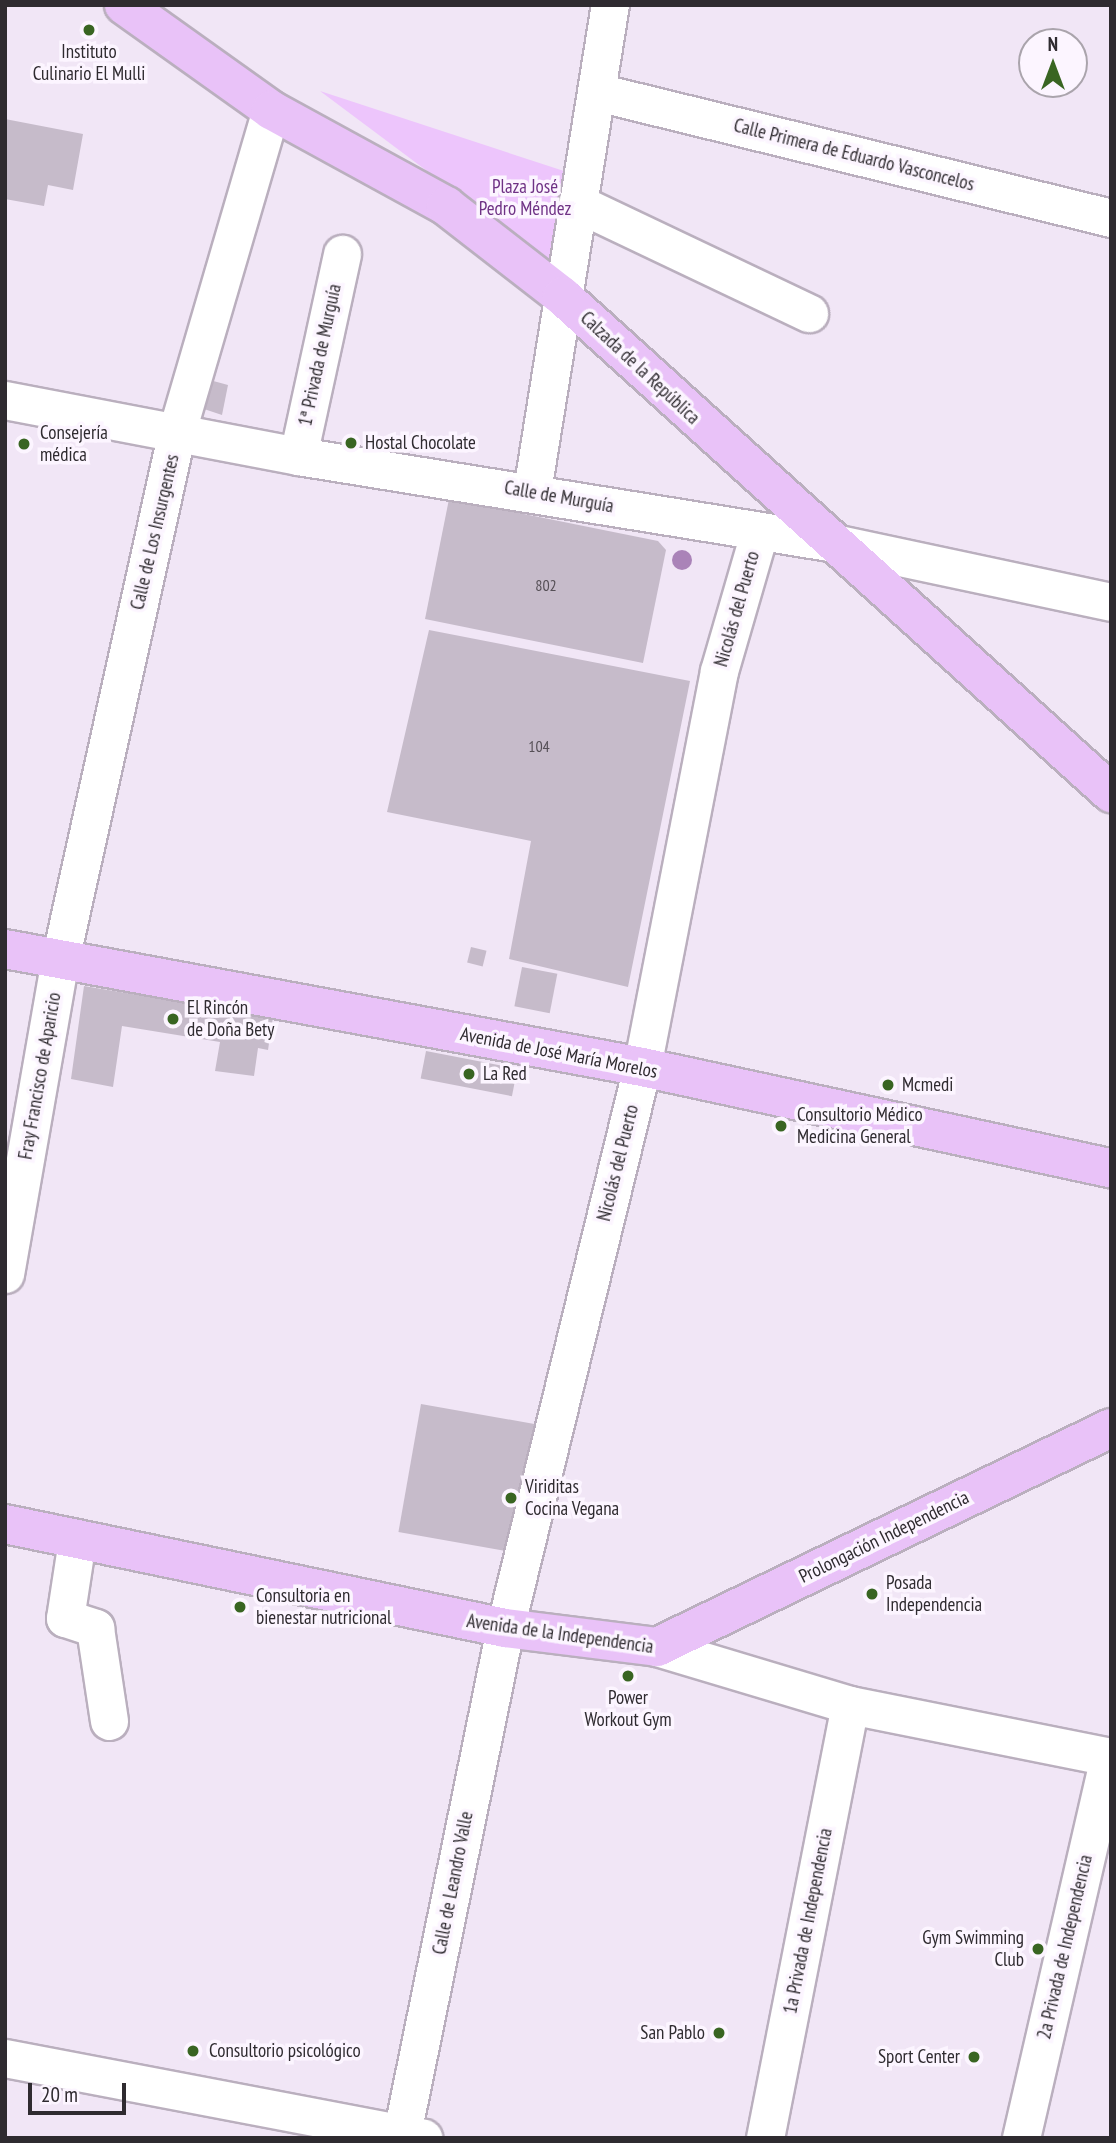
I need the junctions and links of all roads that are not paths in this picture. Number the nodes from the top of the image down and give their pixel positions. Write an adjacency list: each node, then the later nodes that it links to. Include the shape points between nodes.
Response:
1 (124, 5): 4 (main road, Calzada de la República)
2 (610, 5): 3 (street)
3 (597, 92): 5 (street); 6 (street, Calle Primera de Eduardo Vasconcelos)
4 (271, 110): 8 (main road, Calzada de la República, via 446,206); 11 (street, Calle de Los Insurgentes)
5 (577, 203): 8 (street); 9 (street)
6 (1111, 218)
7 (342, 254): 12 (street, 1ª Privada de Murguía)
8 (562, 296): 13 (street); 15 (main road, Calzada de la República)
9 (809, 313)
10 (5, 400): 11 (street, Calle de Murguía)
11 (177, 431): 12 (street, Calle de Murguía); 19 (street, Calle de Los Insurgentes)
12 (298, 456): 13 (street, Calle de Murguía)
13 (532, 491): 14 (street, Calle de Murguía)
14 (759, 533): 15 (street, Calle de Murguía); 20 (street, Nicolás del Puerto, via 719,671)
15 (829, 542): 16 (street, Calle de Murguía); 17 (main road, Calzada de la República)
16 (1111, 602)
17 (1111, 793)
18 (5, 949): 19 (main road, Avenida de José María Morelos)
19 (60, 960): 20 (main road, Avenida de José María Morelos); 22 (street, Fray Francisco de Aparicio)
20 (642, 1068): 21 (main road, Avenida de José María Morelos); 26 (street, Nicolás del Puerto)
21 (1111, 1168)
22 (5, 1274)
23 (1111, 1427): 27 (main road, Prolongación Independencia)
24 (5, 1524): 25 (main road, Avenida de la Independencia)
25 (78, 1540): 26 (main road, Avenida de la Independencia); 29 (street, via 65,1618 95,1628)
26 (505, 1628): 27 (main road, Avenida de la Independencia); 32 (street, Calle de Leandro Valle)
27 (657, 1647): 28 (street, Avenida de la Independencia)
28 (850, 1705): 30 (street, Avenida de la Independencia); 33 (street, 1a Privada de Independencia)
29 (108, 1721)
30 (1110, 1757): 34 (street, 2a Privada de Independencia)
31 (5, 2058): 32 (street)
32 (409, 2136)
33 (765, 2138)
34 (1021, 2138)

